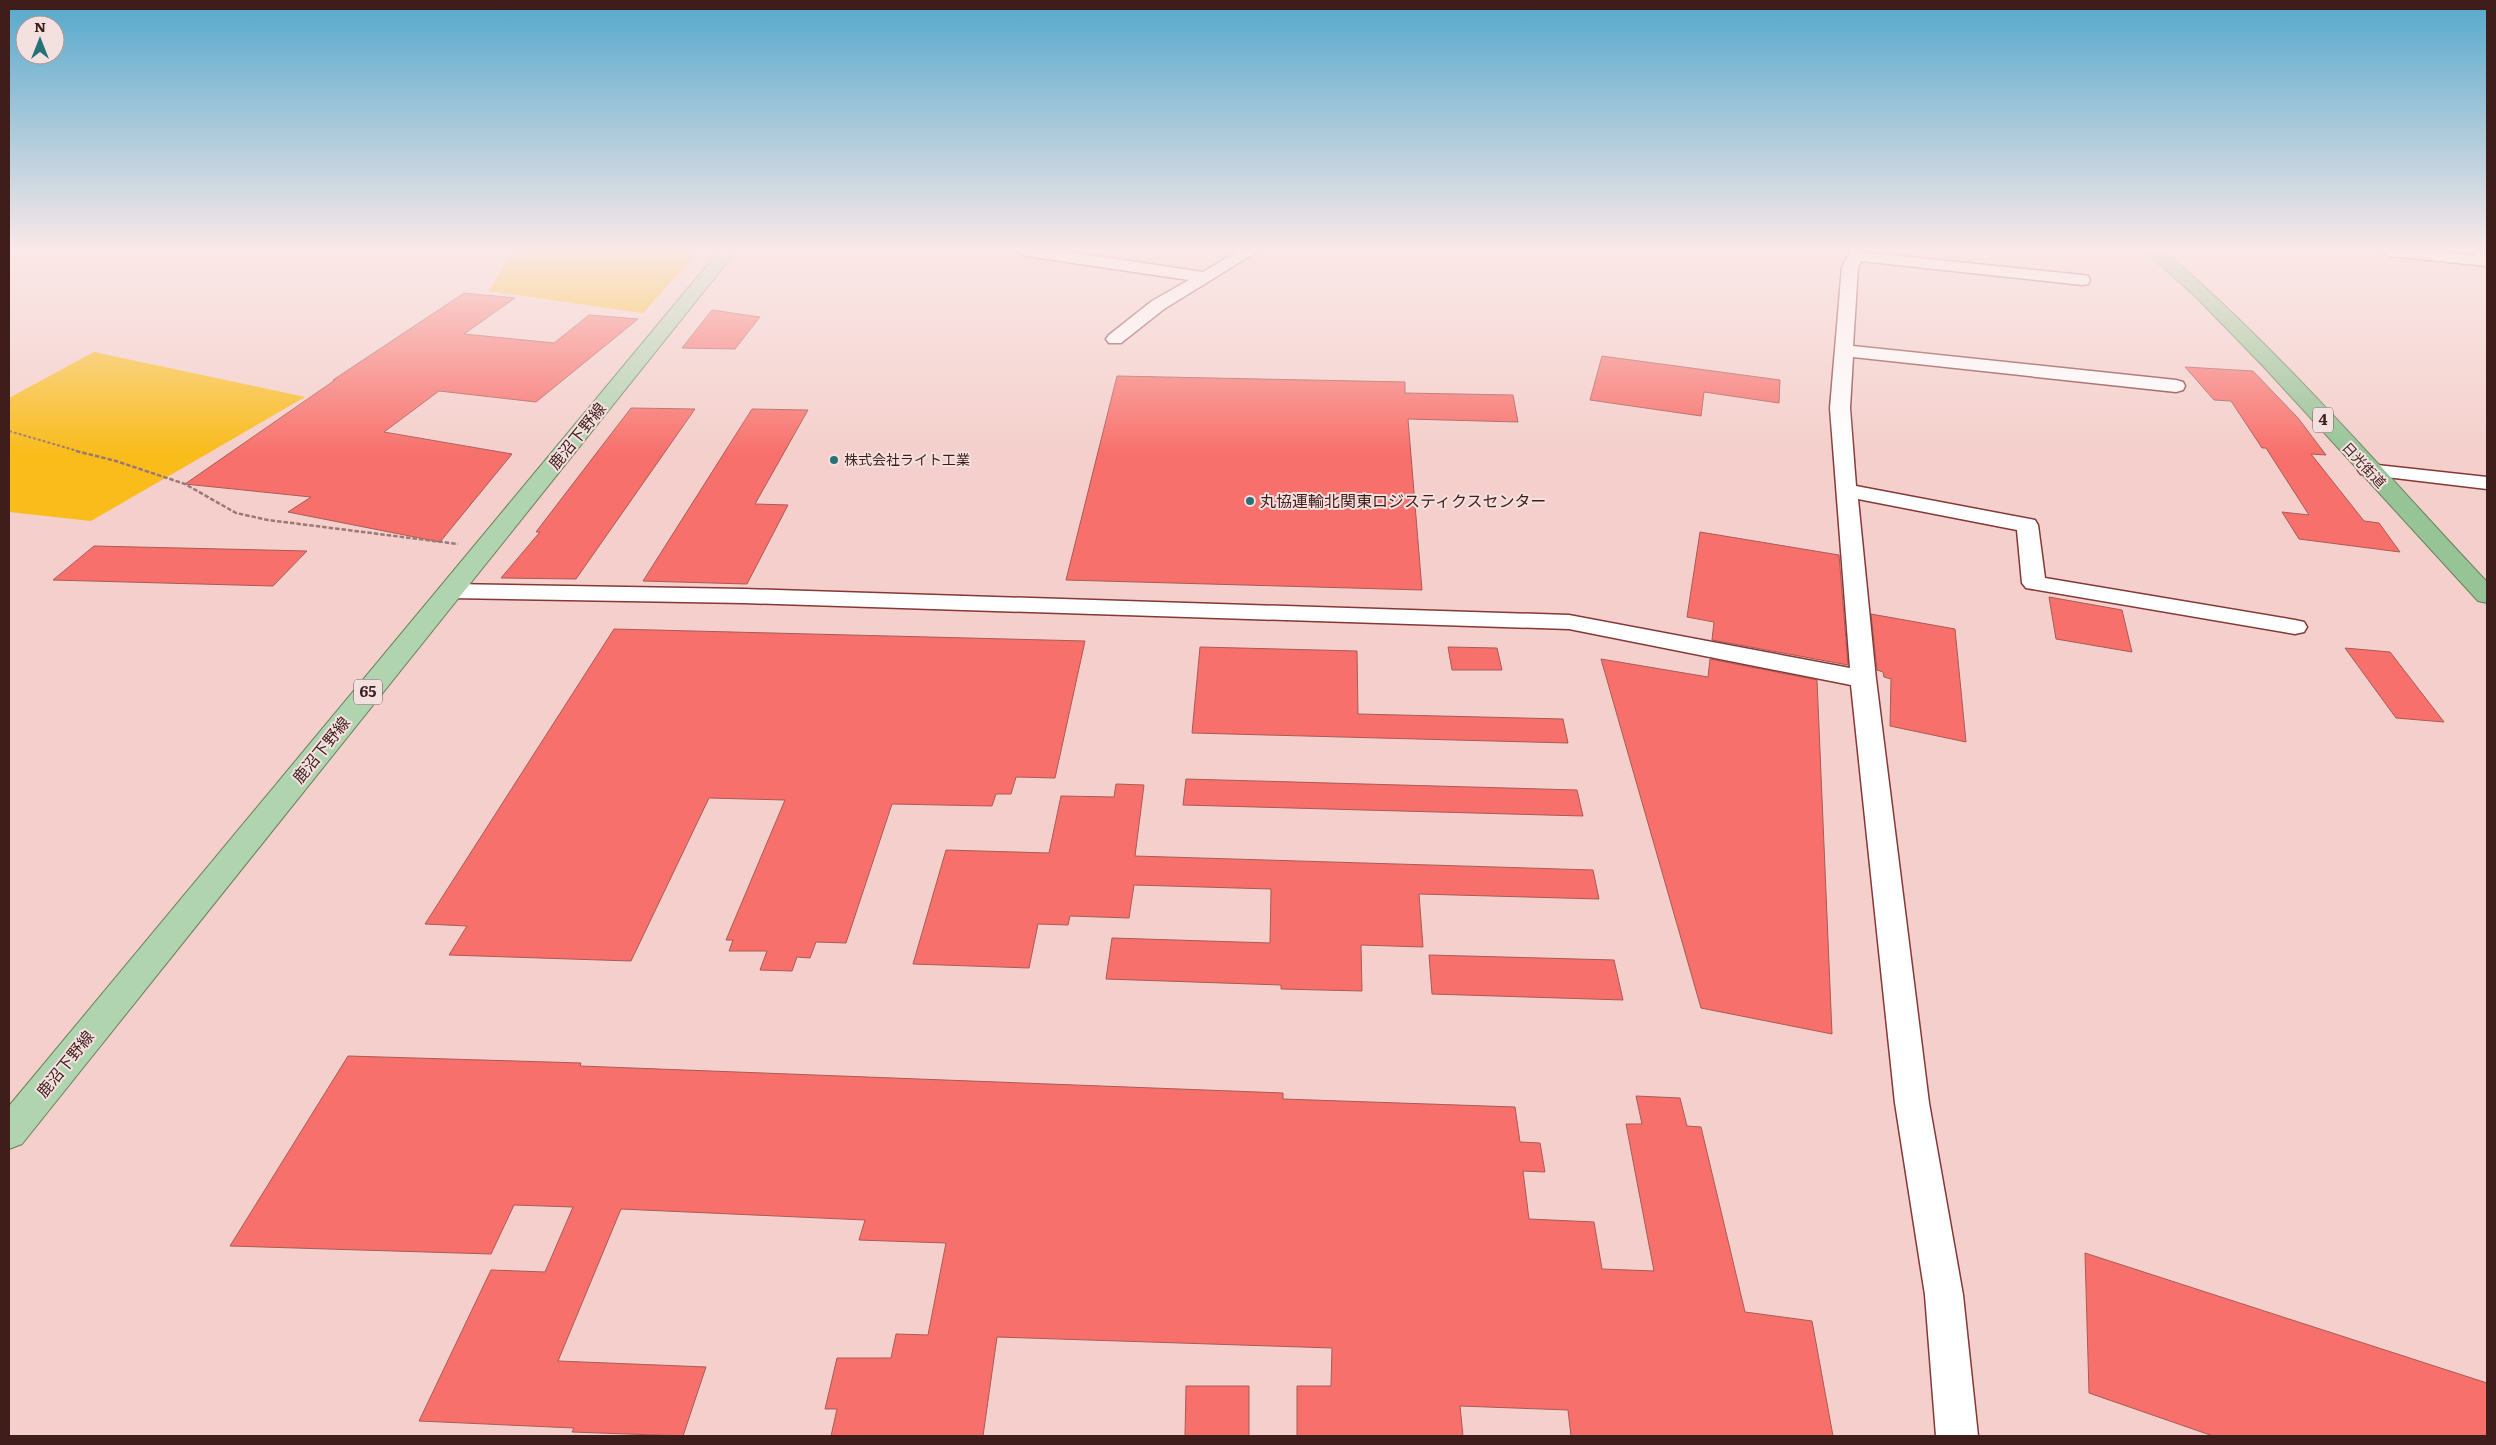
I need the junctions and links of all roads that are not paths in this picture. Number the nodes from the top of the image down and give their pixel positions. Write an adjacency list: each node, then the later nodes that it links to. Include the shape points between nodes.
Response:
1 (673, 318): 11 (main road, 鹿沼下野線 / 65)
2 (1141, 318): 5 (street)
3 (1847, 318): 6 (street)
4 (2227, 318): 8 (highway, 日光街道 / 4)
5 (1115, 339)
6 (1845, 350): 7 (street); 10 (street, via 1840,408)
7 (2176, 386)
8 (2368, 470): 9 (street); 12 (highway, 日光街道 / 4)
9 (2487, 483)
10 (1846, 490): 13 (street, via 2027,525 2034,582); 14 (street)
11 (450, 591): 14 (street, via 744,596 1569,622); 15 (main road, 鹿沼下野線 / 65)
12 (2487, 596)
13 (2295, 626)
14 (1864, 679): 16 (street, via 1912,1103 1944,1295)
15 (9, 1134)
16 (1957, 1436)

